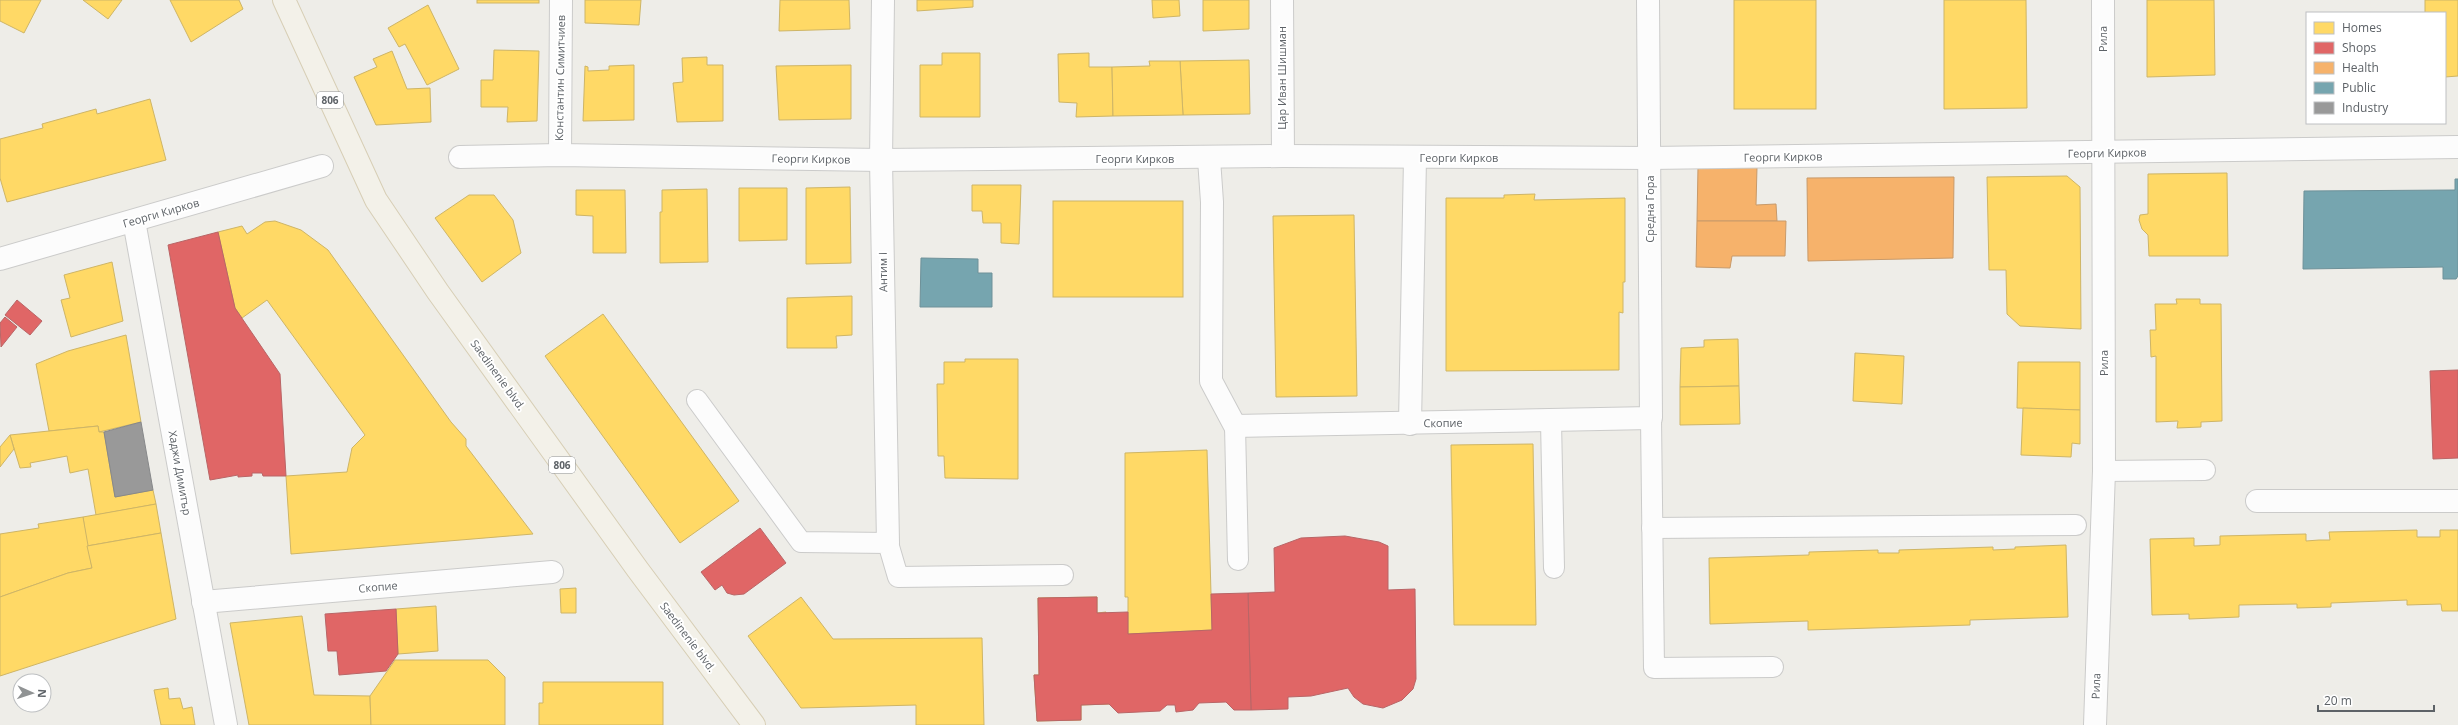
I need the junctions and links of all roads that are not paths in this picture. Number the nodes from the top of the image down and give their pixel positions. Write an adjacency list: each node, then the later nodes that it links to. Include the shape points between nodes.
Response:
1 (284, 0): 38 (main road, Saedinenie blvd. / 806, via 376,200 438,292 624,551)
2 (561, 0): 9 (street, Константин Симитчиев)
3 (882, 0): 15 (street, Антим I)
4 (1282, 0): 10 (street, Цар Иван Шишман)
5 (1648, 0): 14 (street, Средна Гора)
6 (2103, 0): 8 (street, Рила)
7 (2458, 148): 8 (street, Георги Кирков)
8 (2104, 153): 14 (street, Георги Кирков); 25 (street, Рила)
9 (560, 155): 11 (street, Георги Кирков); 15 (street, Георги Кирков)
10 (1283, 156): 12 (street, Георги Кирков); 13 (street, Георги Кирков)
11 (460, 157)
12 (1209, 158): 15 (street, Георги Кирков); 23 (street, via 1212,202 1210,381)
13 (1415, 158): 14 (street, Георги Кирков); 22 (street)
14 (1650, 158): 20 (street, Средна Гора)
15 (881, 160): 30 (street, Антим I)
16 (322, 166): 17 (street, Георги Кирков)
17 (134, 222): 18 (street, Георги Кирков); 35 (street, Хаджи Димитър)
18 (0, 259)
19 (697, 400): 30 (lane, via 801,542)
20 (1651, 418): 21 (street, Скопие); 29 (lane)
21 (1551, 421): 22 (street, Скопие); 32 (lane)
22 (1410, 424): 23 (street, Скопие)
23 (1235, 426): 31 (lane)
24 (2206, 470): 25 (lane)
25 (2104, 471): 39 (street, Рила)
26 (2257, 501): 27 (street)
27 (2458, 502)
28 (2076, 525): 29 (lane)
29 (1652, 528): 36 (lane, via 1654,668)
30 (888, 543): 34 (lane, via 898,577)
31 (1238, 560)
32 (1554, 568)
33 (552, 572): 35 (street, Скопие)
34 (1063, 575)
35 (203, 602): 37 (street, Хаджи Димитър)
36 (1773, 667)
37 (226, 725)
38 (754, 725)
39 (2095, 725)

